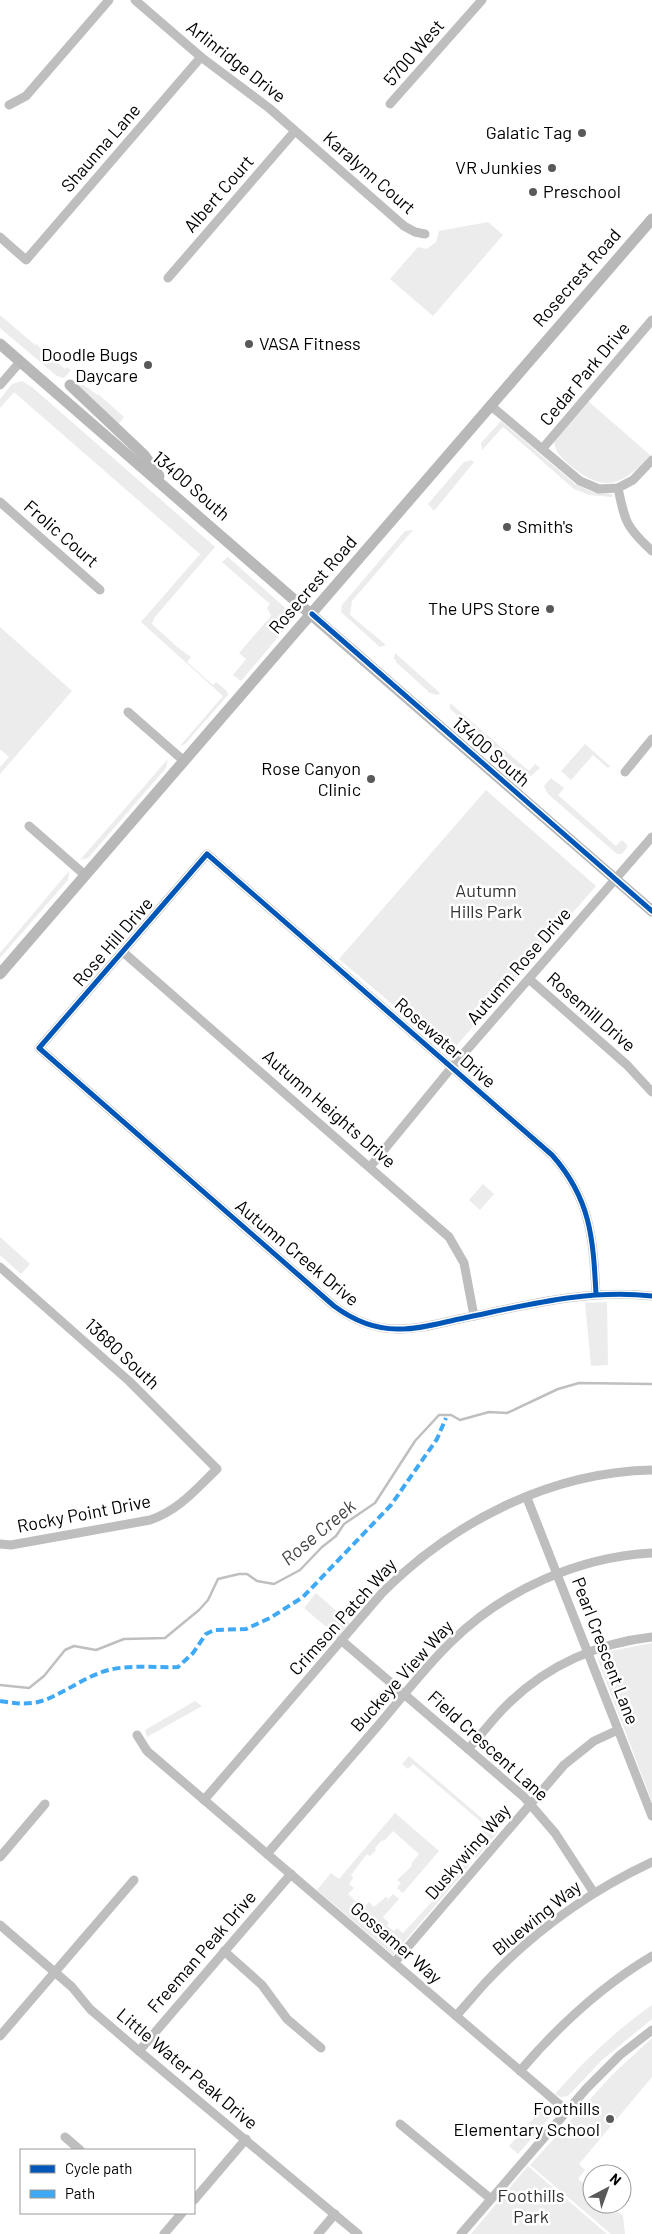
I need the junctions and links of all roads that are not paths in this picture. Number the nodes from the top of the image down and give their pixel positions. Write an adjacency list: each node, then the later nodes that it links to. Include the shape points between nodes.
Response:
1 (109, 0): 6 (street, via 26,96)
2 (135, 0): 4 (street, Arlinridge Drive)
3 (482, 0): 5 (street, 5700 West)
4 (201, 57): 7 (street, Arlinridge Drive); 10 (street, Shaunna Lane, via 26,260)
5 (390, 104)
6 (10, 106)
7 (295, 131): 9 (street, Karalynn Court, via 404,226); 11 (street, Albert Court)
8 (652, 219): 17 (main road, Rosecrest Road)
9 (426, 234)
10 (0, 237)
11 (168, 278)
12 (652, 320): 18 (street, Cedar Park Drive)
13 (0, 344): 14 (main road, 13400 South)
14 (20, 362): 15 (street); 21 (main road, 13400 South)
15 (0, 385)
16 (70, 385): 21 (main road, via 144,455)
17 (490, 405): 18 (street); 25 (main road, Rosecrest Road)
18 (543, 448): 20 (street, via 580,481 599,489)
19 (652, 460): 20 (street, via 633,480)
20 (618, 488): 23 (street, via 625,521 634,535)
21 (172, 493): 25 (main road, 13400 South)
22 (0, 502): 24 (street, Frolic Court)
23 (652, 551)
24 (100, 590)
25 (312, 614): 28 (main road, Rosecrest Road); 34 (main road, 13400 South)
26 (128, 712): 28 (street)
27 (652, 739): 29 (street)
28 (184, 761): 33 (main road, Rosecrest Road)
29 (625, 772)
30 (30, 826): 33 (street)
31 (652, 837): 34 (street, Autumn Rose Drive)
32 (207, 854): 36 (street, Rose Hill Drive); 40 (street, Rosewater Drive)
33 (86, 875): 37 (main road, Rosecrest Road)
34 (616, 879): 35 (main road, 13400 South); 38 (street, Autumn Rose Drive)
35 (652, 910)
36 (122, 952): 39 (street, Rose Hill Drive); 42 (street, Autumn Heights Drive)
37 (0, 974)
38 (529, 979): 40 (street, Autumn Rose Drive); 41 (street, Rosemill Drive, via 627,1065)
39 (39, 1048): 46 (street, Autumn Creek Drive, via 350,1317 369,1325 398,1329)
40 (452, 1067): 42 (street, Autumn Rose Drive); 44 (street, Rosewater Drive, via 547,1150 571,1179 585,1207 593,1238)
41 (652, 1092)
42 (370, 1167): 46 (street, Autumn Heights Drive, via 456,1245 467,1273)
43 (0, 1267): 47 (street, 13680 South, via 124,1375)
44 (596, 1294): 45 (street, Autumn Creek Drive); 46 (street, Autumn Creek Drive)
45 (652, 1296)
46 (474, 1316)
47 (216, 1469): 50 (street, Rocky Point Drive, via 180,1505 150,1520 10,1545)
48 (652, 1470): 49 (street, Crimson Patch Way, via 591,1477)
49 (527, 1498): 52 (street, Pearl Crescent Lane); 54 (street, Crimson Patch Way, via 479,1518 426,1553 382,1593)
50 (0, 1544)
51 (652, 1554): 52 (street, Buckeye View Way, via 597,1562)
52 (557, 1574): 55 (street, Pearl Crescent Lane); 56 (street, Buckeye View Way, via 513,1596 476,1620 442,1651)
53 (652, 1637): 55 (street)
54 (341, 1640): 56 (street, Field Crescent Lane); 60 (street, Crimson Patch Way)
55 (588, 1652): 57 (street, Pearl Crescent Lane); 59 (street, via 556,1667 525,1688 500,1711)
56 (404, 1694): 59 (street, Field Crescent Lane); 64 (street, Buckeye View Way)
57 (618, 1730): 62 (street, Duskywing Way, via 579,1752); 63 (street, Pearl Crescent Lane)
58 (137, 1734): 60 (street, Gossamer Way, via 147,1751)
59 (468, 1749): 62 (street, Field Crescent Lane)
60 (204, 1800): 64 (street, Gossamer Way)
61 (45, 1804): 65 (street)
62 (531, 1804): 69 (street, Field Crescent Lane, via 564,1846); 73 (street, Duskywing Way)
63 (652, 1816)
64 (267, 1854): 67 (street, Gossamer Way)
65 (0, 1856)
66 (652, 1862): 69 (street, Bluewing Way)
67 (290, 1874): 71 (street, Freeman Peak Drive); 73 (street, Gossamer Way)
68 (134, 1880): 74 (street)
69 (594, 1893): 75 (street, Bluewing Way, via 522,1948)
70 (0, 1925): 74 (street, Little Water Peak Drive)
71 (224, 1951): 78 (street, via 262,1985 287,2019); 79 (street, Freeman Peak Drive)
72 (652, 1956): 80 (street, via 583,2004)
73 (394, 1963): 75 (street, Gossamer Way)
74 (55, 1972): 77 (street); 79 (street, Little Water Peak Drive, via 90,2009)
75 (456, 2016): 80 (street, Gossamer Way)
76 (652, 2030): 81 (street, via 603,2071)
77 (0, 2036)
78 (322, 2048)
79 (139, 2051): 84 (street, Little Water Peak Drive)
80 (520, 2071): 81 (street, Gossamer Way)
81 (567, 2111): 87 (street)
82 (400, 2124): 87 (street)
83 (65, 2137): 85 (street)
84 (246, 2139): 86 (street); 88 (street, Little Water Peak Drive)
85 (79, 2149)
86 (195, 2199)
87 (491, 2199): 93 (street)
88 (335, 2214): 91 (street); 92 (street, Little Water Peak Drive)
89 (177, 2215): 90 (street)
90 (164, 2234)
91 (318, 2234)
92 (358, 2234)
93 (461, 2234)

